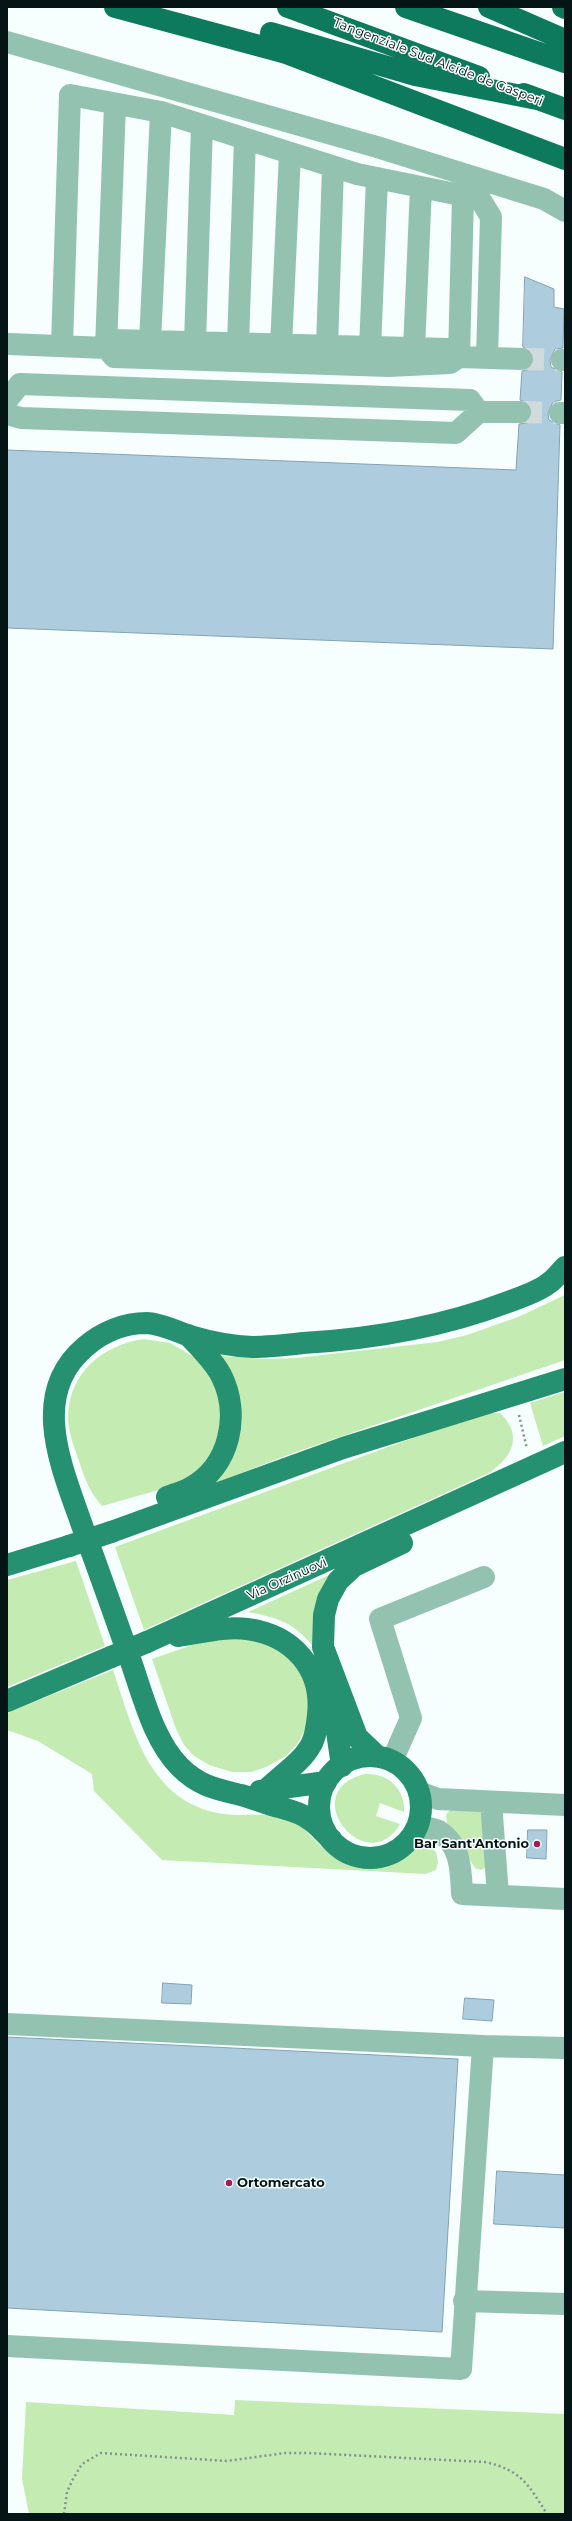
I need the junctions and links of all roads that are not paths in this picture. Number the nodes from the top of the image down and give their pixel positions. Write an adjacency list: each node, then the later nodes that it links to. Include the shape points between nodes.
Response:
1 (115, 7): 5 (highway)
2 (288, 7): 9 (highway, Tangenziale Sud Alcide de Gasperi)
3 (406, 7): 8 (highway)
4 (489, 7): 6 (highway)
5 (174, 22): 9 (highway, via 243,25 415,75); 16 (highway, via 286,53)
6 (565, 40)
7 (7, 42): 21 (street, via 377,147 544,199)
8 (565, 62)
9 (537, 99): 11 (highway, Tangenziale Sud Alcide de Gasperi)
10 (115, 104): 12 (street); 26 (street, via 70,95); 29 (street)
11 (565, 109)
12 (161, 112): 13 (street); 22 (street)
13 (202, 125): 14 (street); 23 (street)
14 (245, 139): 15 (street); 25 (street)
15 (290, 153): 17 (street); 27 (street)
16 (565, 160)
17 (334, 167): 18 (street); 28 (street)
18 (377, 178): 19 (street); 30 (street)
19 (421, 187): 20 (street); 31 (street)
20 (463, 196): 32 (street); 33 (street, via 480,199 491,217)
21 (565, 211)
22 (150, 342): 23 (street); 29 (street, via 113,340)
23 (195, 343): 25 (street)
24 (9, 344): 26 (street)
25 (238, 344): 27 (street)
26 (62, 346): 29 (street)
27 (281, 346): 28 (street)
28 (327, 347): 30 (street)
29 (106, 348): 32 (street, via 114,356 389,366 450,363)
30 (370, 349): 31 (street)
31 (414, 349): 32 (street, via 449,349)
32 (459, 357): 33 (street)
33 (487, 358): 34 (street)
34 (522, 359)
35 (7, 400): 36 (street, via 20,384 470,400)
36 (479, 412): 37 (street); 38 (street, via 456,433 20,418)
37 (520, 412)
38 (7, 414)
39 (565, 1267): 40 (main road)
40 (558, 1283): 41 (main road, via 476,1314 399,1332 326,1342 252,1347 219,1343)
41 (188, 1335): 45 (main road, via 211,1360 228,1394 232,1411 226,1446 218,1462 200,1481 190,1488 145,1504); 56 (main road, via 166,1326 147,1323 110,1330 93,1340 77,1353 63,1372 52,1408 53,1433 72,1497 157,1732 168,1752 181,1767 199,1781 225,1793)
42 (565, 1379): 45 (main road, via 343,1448)
43 (565, 1452): 44 (main road, Via Orzinuovi)
44 (457, 1502): 48 (main road, Via Orzinuovi); 51 (main road, via 426,1530 354,1566 338,1581 328,1599 324,1615 323,1647 357,1737)
45 (111, 1532): 46 (main road, bridge)
46 (7, 1565)
47 (484, 1577): 51 (street, via 380,1619 411,1718)
48 (150, 1641): 49 (main road, via 227,1629 268,1633 299,1653 313,1674); 50 (main road, Via Orzinuovi, bridge)
49 (320, 1692): 52 (main road, via 336,1726); 54 (main road, via 316,1732 311,1745 300,1761)
50 (7, 1701)
51 (385, 1759): 52 (main road, via 356,1759); 55 (main road, via 408,1773)
52 (342, 1766): 53 (main road)
53 (326, 1782): 54 (main road); 60 (main road, via 320,1798 320,1810 322,1824)
54 (266, 1790): 56 (main road)
55 (419, 1792): 57 (street, via 438,1799); 59 (main road, via 421,1808)
56 (241, 1795): 60 (main road, via 309,1818)
57 (491, 1802): 58 (street); 61 (street)
58 (565, 1805)
59 (418, 1827): 60 (main road, via 402,1847 377,1858 354,1856); 61 (street, via 438,1830 457,1853 461,1867 462,1894)
60 (331, 1839)
61 (498, 1895): 62 (street)
62 (565, 1899)
63 (7, 2024): 64 (street)
64 (483, 2046): 65 (street); 66 (street)
65 (565, 2048)
66 (464, 2301): 67 (street); 68 (street, via 461,2369)
67 (565, 2304)
68 (7, 2346)

